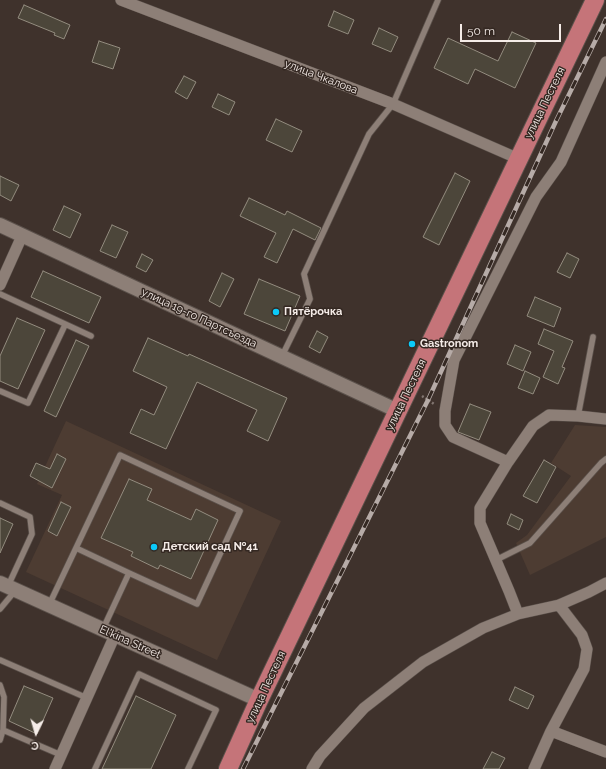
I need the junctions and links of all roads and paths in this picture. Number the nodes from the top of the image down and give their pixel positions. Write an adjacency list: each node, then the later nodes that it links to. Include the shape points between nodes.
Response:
1 (121, 0): 5 (street, улица Чкалова)
2 (438, 0): 5 (lane)
3 (595, 0): 6 (main road, улица Пестеля)
4 (606, 62): 18 (street, via 561,162 536,197 454,360)
5 (393, 104): 6 (street, улица Чкалова); 14 (lane, via 369,134 304,274 310,299)
6 (518, 159): 15 (main road, улица Пестеля)
7 (0, 226): 8 (street, улица 19-го Партсъезда)
8 (22, 236): 9 (street); 14 (street, улица 19-го Партсъезда)
9 (0, 285)
10 (0, 294): 11 (lane)
11 (66, 325): 12 (lane); 16 (lane, via 28,403)
12 (91, 336)
13 (593, 337): 19 (lane)
14 (282, 356): 17 (street, улица 19-го Партсъезда)
15 (409, 388): 17 (main road, улица Пестеля); 18 (path)
16 (0, 391)
17 (398, 411): 37 (main road, улица Пестеля)
18 (445, 411): 22 (street, via 445,425 453,437)
19 (578, 416): 20 (street); 22 (street, via 549,415 533,426)
20 (606, 420)
21 (606, 460): 25 (lane, via 530,543)
22 (508, 462): 25 (street, via 480,508 480,523)
23 (0, 503): 28 (lane, via 30,517 32,534)
24 (76, 548): 26 (lane); 26 (lane, via 120,455 240,511 197,604); 29 (lane)
25 (496, 560): 32 (street)
26 (129, 573): 33 (lane)
27 (606, 583): 30 (street)
28 (8, 587): 29 (street, El'kina Street); 31 (lane)
29 (49, 605): 33 (street, El'kina Street)
30 (559, 605): 32 (street); 39 (street, via 582,635 587,649 584,668)
31 (0, 609)
32 (518, 614): 47 (street, via 483,628 422,662 364,708 320,756)
33 (109, 632): 36 (street); 37 (street, El'kina Street)
34 (0, 660): 36 (lane)
35 (0, 685): 38 (lane, via 4,697)
36 (87, 698): 42 (street)
37 (259, 700): 46 (main road, улица Пестеля)
38 (3, 730): 40 (lane); 42 (lane)
39 (551, 731): 41 (street); 48 (street)
40 (0, 740)
41 (606, 752)
42 (61, 755): 43 (street)
43 (55, 769)
44 (95, 769): 45 (lane, via 139,674 216,710)
45 (188, 769)
46 (228, 769)
47 (312, 769)
48 (534, 769)

